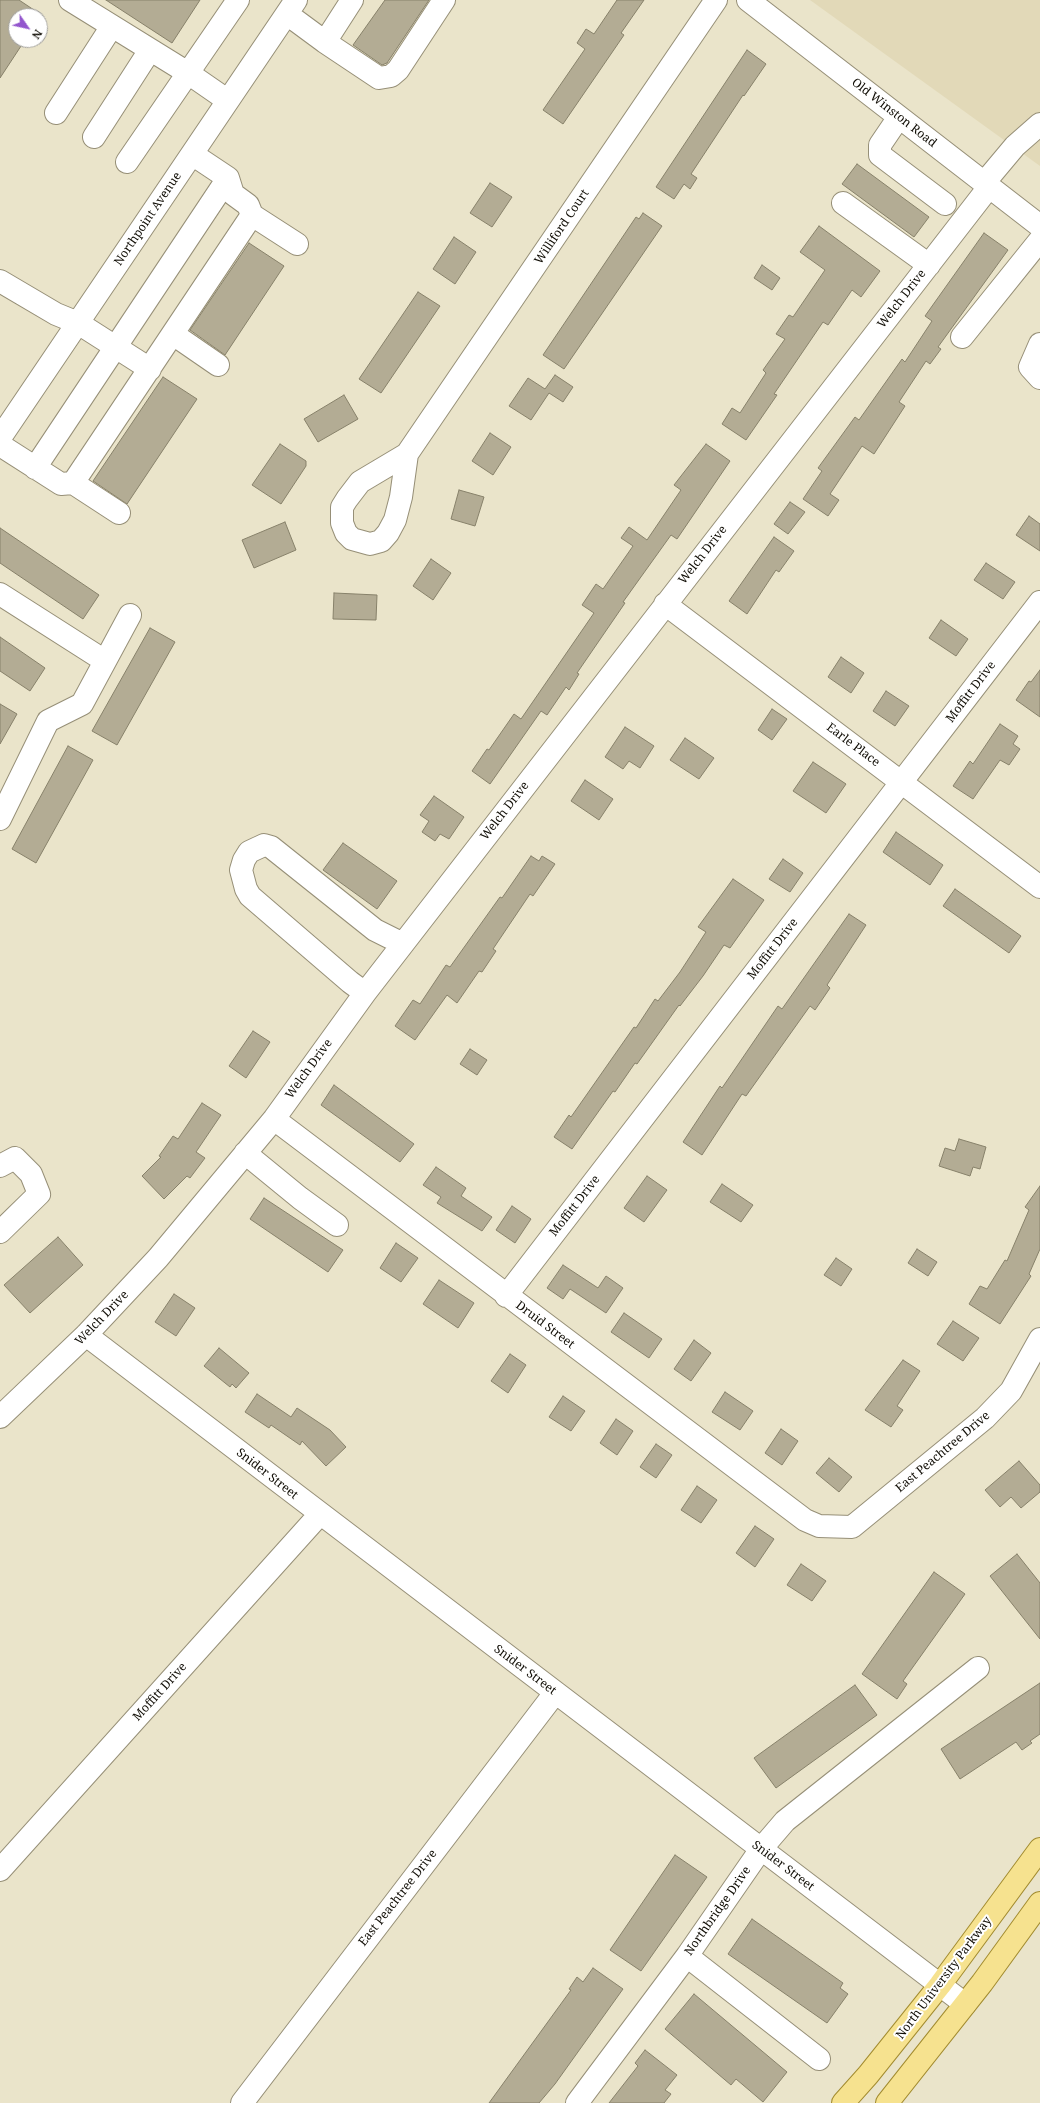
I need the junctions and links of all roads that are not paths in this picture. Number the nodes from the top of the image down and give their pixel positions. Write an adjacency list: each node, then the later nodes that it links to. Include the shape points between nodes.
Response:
1 (70, 0): 8 (street)
2 (238, 0): 11 (street)
3 (352, 0): 9 (street)
4 (444, 0): 9 (street, via 398,70 391,76 379,78)
5 (716, 0): 39 (street, Williford Court)
6 (748, 0): 14 (street, Old Winston Road)
7 (292, 7): 9 (street); 12 (street, Northpoint Avenue)
8 (112, 26): 10 (street); 13 (street)
9 (325, 42)
10 (150, 50): 11 (street); 16 (street)
11 (188, 73): 12 (street); 18 (street)
12 (227, 100): 17 (street, Northpoint Avenue)
13 (56, 113)
14 (899, 117): 20 (street, Old Winston Road); 22 (street, via 880,145 880,156)
15 (1040, 124): 20 (street, Welch Drive, via 1016,146)
16 (94, 137)
17 (192, 154): 19 (street); 29 (street, Northpoint Avenue)
18 (127, 162)
19 (228, 178): 23 (street, via 233,194 248,205); 33 (street)
20 (987, 185): 24 (street, Old Winston Road); 27 (street, Welch Drive)
21 (843, 203): 27 (street)
22 (945, 204)
23 (252, 215): 26 (street); 30 (street)
24 (1040, 226)
25 (1040, 240): 31 (street)
26 (297, 244)
27 (928, 265): 45 (street, Welch Drive)
28 (0, 282): 29 (street, via 56,314)
29 (78, 323): 33 (street); 37 (street, Northpoint Avenue)
30 (173, 334): 34 (street); 35 (street)
31 (962, 337)
32 (1040, 344): 36 (street, via 1030,367)
33 (116, 348): 35 (street); 40 (street)
34 (218, 365)
35 (150, 369): 41 (street)
36 (1040, 378)
37 (0, 438)
38 (0, 445): 40 (street)
39 (407, 454)
40 (36, 468): 41 (street, via 61,484)
41 (73, 483): 42 (street)
42 (119, 513)
43 (0, 594): 47 (street)
44 (1040, 602): 48 (street, Moffitt Drive)
45 (665, 604): 48 (street, Earle Place); 51 (street, Welch Drive)
46 (130, 615): 47 (street)
47 (105, 661): 49 (street, via 82,704 48,721)
48 (902, 782): 50 (street, Earle Place); 58 (street, Moffitt Drive)
49 (0, 819)
50 (1040, 887)
51 (403, 944): 52 (street, Welch Drive); 52 (street, via 375,930 271,847 264,845 249,852 242,870 243,881 250,896)
52 (365, 993): 53 (street, Welch Drive)
53 (274, 1119): 54 (street, Welch Drive); 58 (street, Druid Street)
54 (245, 1153): 56 (street); 59 (street, Welch Drive, via 158,1258)
55 (0, 1166): 57 (street, via 15,1158 31,1174 40,1194)
56 (337, 1225)
57 (0, 1232)
58 (506, 1296): 63 (street, Druid Street, via 799,1516)
59 (86, 1335): 61 (street, Welch Drive); 62 (street, Snider Street)
60 (1040, 1339): 63 (street, East Peachtree Drive, via 1011,1391 985,1418 852,1527)
61 (0, 1417)
62 (320, 1514): 65 (street, Snider Street); 68 (street, Moffitt Drive)
63 (819, 1526)
64 (978, 1668): 66 (street, Northbridge Drive, via 785,1821)
65 (555, 1693): 66 (street, Snider Street); 74 (street, East Peachtree Drive)
66 (761, 1849): 70 (street, Northbridge Drive); 71 (street, Snider Street)
67 (1040, 1849): 71 (main road, North University Parkway)
68 (0, 1870)
69 (1040, 1903): 72 (main road)
70 (687, 1956): 73 (street); 75 (street, Northbridge Drive)
71 (940, 1985): 72 (street, Snider Street); 76 (main road, North University Parkway, via 868,2076)
72 (965, 2004): 77 (main road)
73 (819, 2059)
74 (242, 2103)
75 (577, 2103)
76 (843, 2103)
77 (887, 2103)

